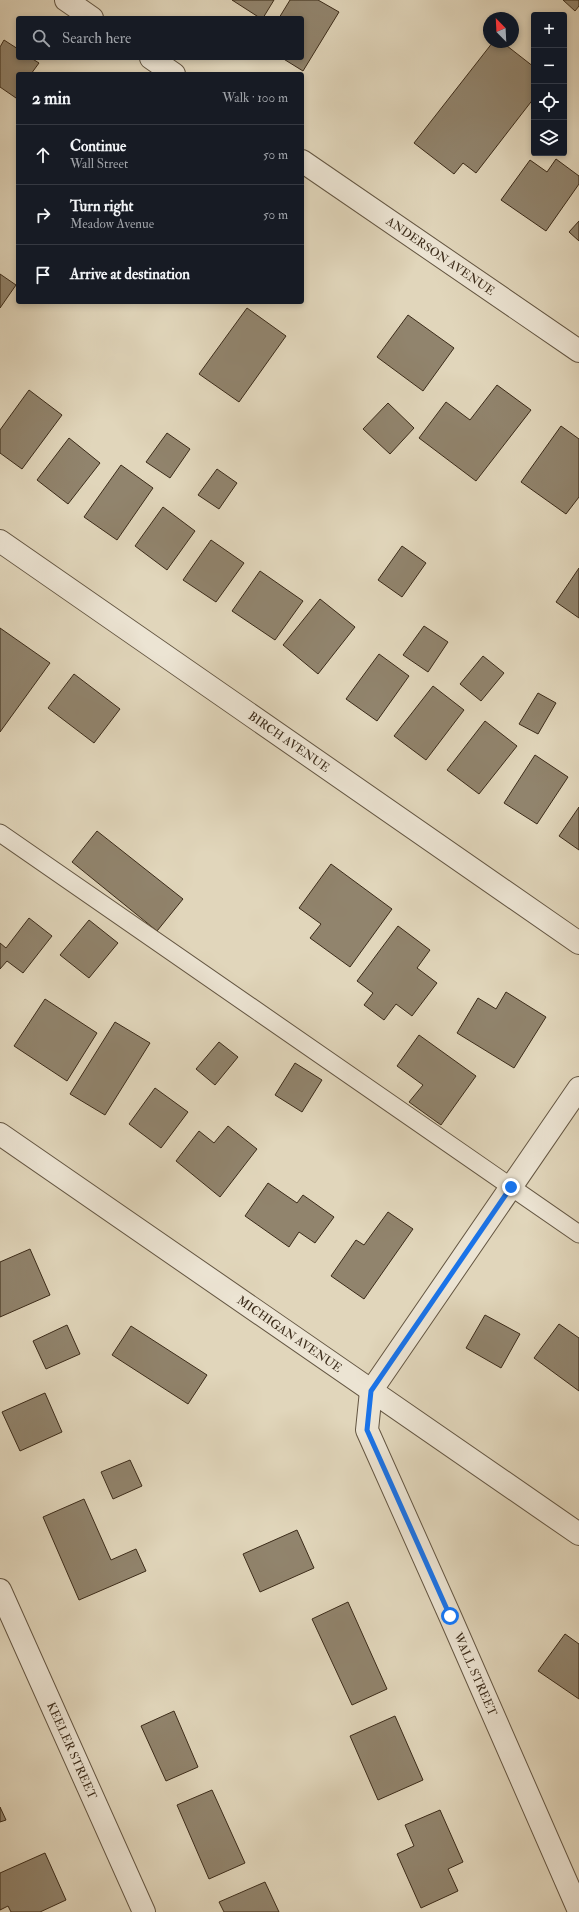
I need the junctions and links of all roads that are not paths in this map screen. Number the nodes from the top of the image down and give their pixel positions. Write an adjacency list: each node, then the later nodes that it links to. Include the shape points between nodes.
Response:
1 (66, 0): 2 (street)
2 (89, 16)
3 (154, 60): 4 (street)
4 (171, 72)
5 (304, 162): 6 (street, ANDERSON AVENUE)
6 (579, 350)
7 (0, 541): 9 (street, BIRCH AVENUE)
8 (0, 833): 12 (lane)
9 (579, 943)
10 (579, 1088): 12 (street)
11 (0, 1134): 14 (street, MICHIGAN AVENUE)
12 (511, 1187): 13 (lane); 14 (street)
13 (579, 1234)
14 (371, 1391): 15 (street, MICHIGAN AVENUE); 17 (street, WALL STREET, via 367,1430)
15 (579, 1534)
16 (0, 1590): 18 (street, KEELER STREET)
17 (579, 1911)
18 (144, 1912)

